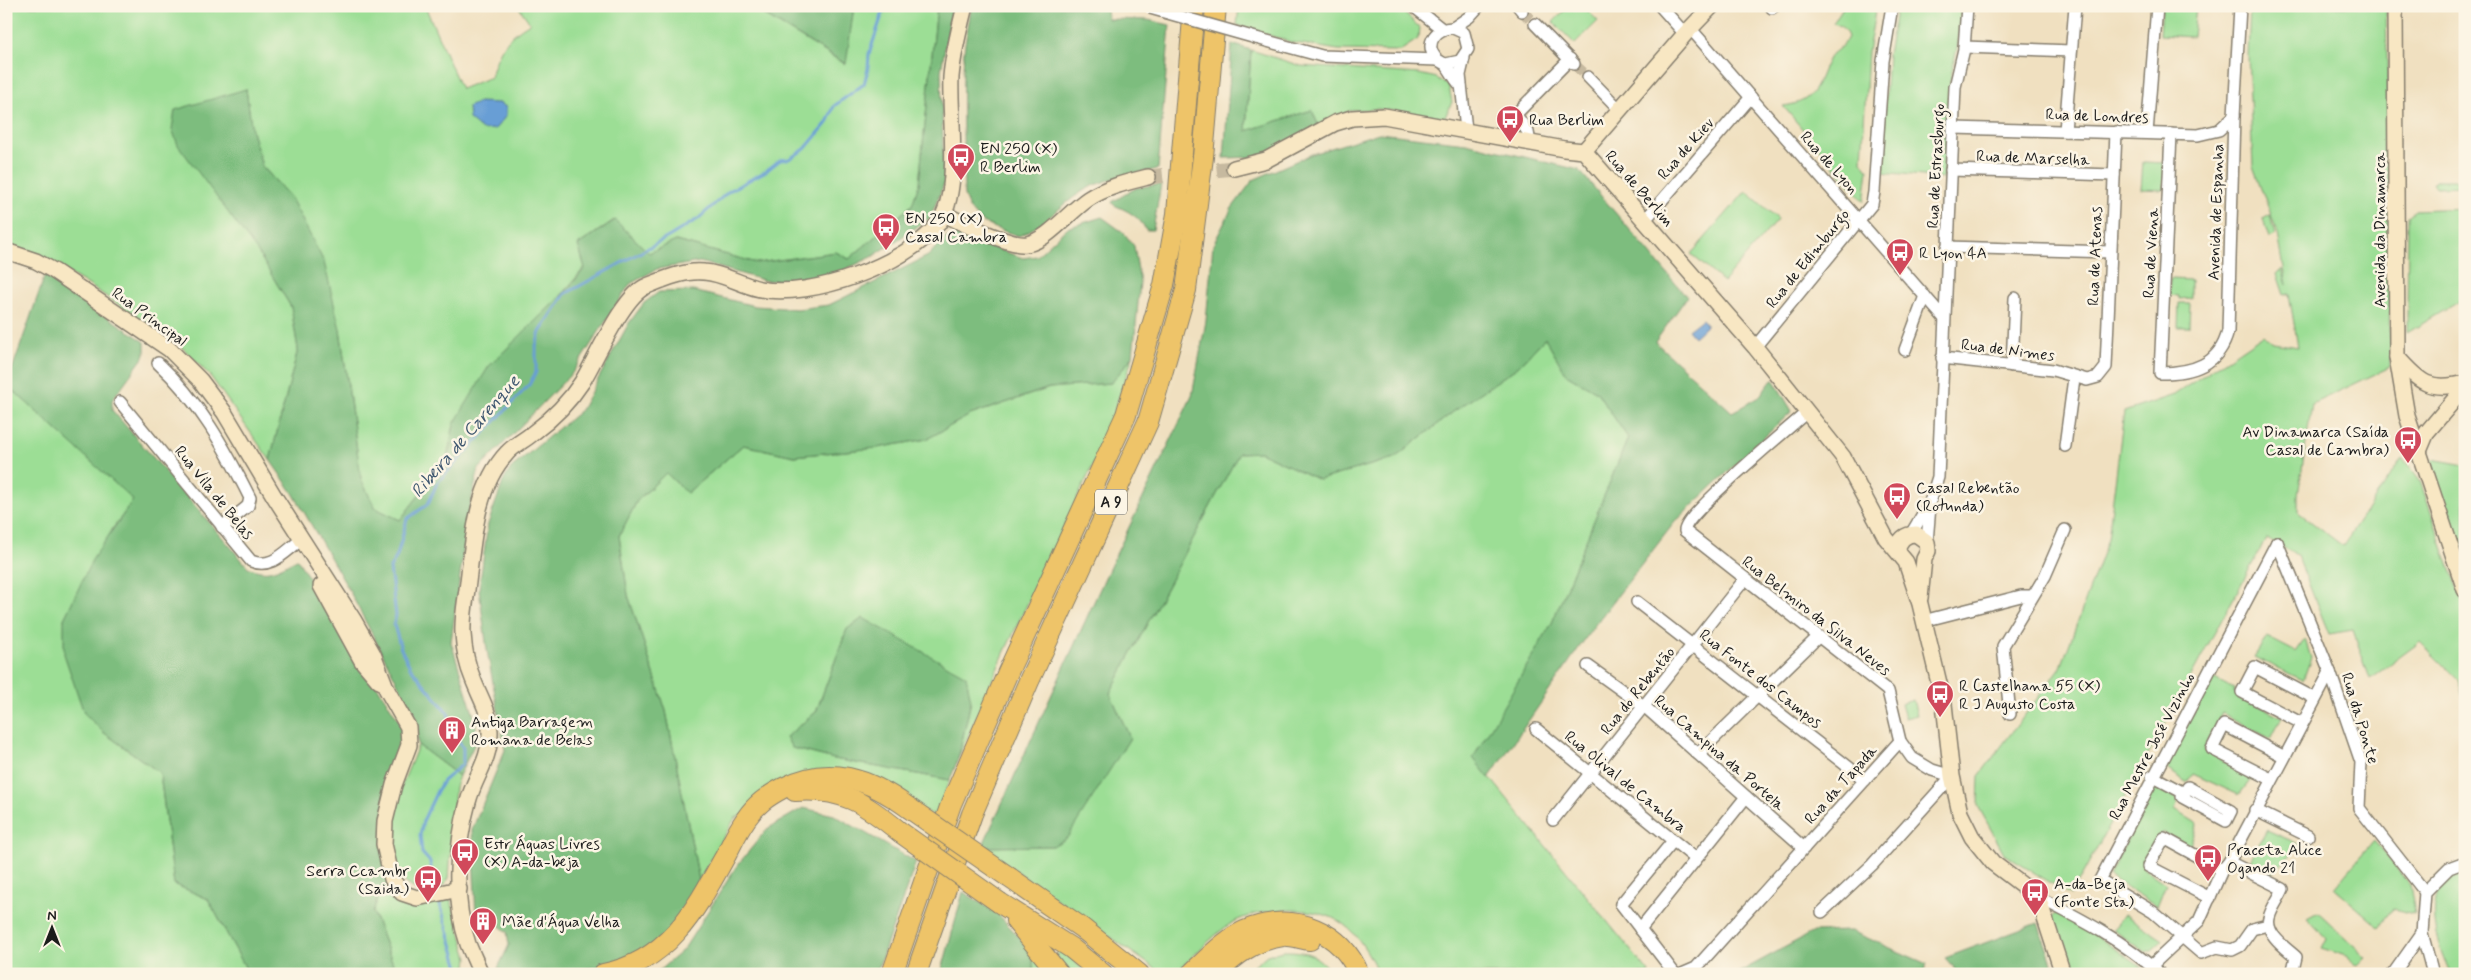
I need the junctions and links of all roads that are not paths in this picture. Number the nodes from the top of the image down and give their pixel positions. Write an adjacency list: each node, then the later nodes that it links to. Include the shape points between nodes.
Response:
1 (965, 6): 45 (street, via 951,77 953,164)
2 (1194, 6): 126 (highway, A 9, via 1177,214 1164,285 1126,415 951,804)
3 (1216, 6): 127 (highway, A 9, via 1203,157 1186,290 1148,422 972,814)
4 (1413, 6): 17 (street, via 1426,17 1431,32)
5 (1479, 6): 15 (street)
6 (1712, 6): 18 (street)
7 (1892, 6): 47 (street, Rua de Edimburgo, via 1883,61 1874,196)
8 (1967, 6): 20 (street, Rua de Estrasburgo)
9 (2074, 6): 22 (street)
10 (2157, 6): 37 (street)
11 (2240, 6): 31 (street, Avenida de Espanha)
12 (2395, 6): 56 (street, Avenida da Dinamarca)
13 (1661, 7): 18 (street, Rua de Lyon)
14 (1150, 8): 23 (street, bridge, via 1322,56)
15 (1469, 17): 17 (street); 19 (street)
16 (1535, 24): 39 (street, via 1572,62 1517,113 1528,132)
17 (1443, 31): 19 (street, via 1459,30); 21 (street)
18 (1687, 31): 28 (street, Rua de Lyon); 30 (street)
19 (1467, 39): 24 (street, via 1468,49)
20 (1964, 47): 22 (street); 33 (street, Rua de Estrasburgo, via 1955,87)
21 (1431, 48): 23 (street); 25 (street)
22 (2071, 51): 35 (street)
23 (1400, 58): 25 (street)
24 (1464, 58): 25 (street, via 1456,64); 27 (street)
25 (1442, 62): 27 (street)
26 (1588, 78): 30 (street)
27 (1461, 86): 29 (street)
28 (1751, 97): 46 (street, Rua de Kiev); 47 (street, Rua de Lyon)
29 (1462, 101): 32 (street); 34 (street)
30 (1619, 110): 40 (street)
31 (2234, 116): 38 (street, Rua de Londres, via 2215,132); 60 (street, Avenida de Espanha, via 2228,330 2222,350 2202,367 2181,373)
32 (1450, 127): 34 (street, Rua de Berlim); 41 (street, Rua de Berlim, via 1384,116 1352,118 1335,123 1266,160)
33 (1953, 128): 35 (street, Rua de Londres); 42 (street, Rua de Estrasburgo)
34 (1466, 130): 39 (street, Rua de Berlim)
35 (2065, 131): 36 (street, Rua de Londres)
36 (2116, 132): 37 (street, Rua de Londres); 43 (street, Rua de Atenas)
37 (2147, 133): 38 (street, Rua de Londres)
38 (2171, 134): 60 (street, Rua de Viena)
39 (1530, 143): 40 (street, Rua de Berlim)
40 (1584, 150): 46 (street, Rua de Berlim)
41 (1234, 168)
42 (1951, 170): 43 (street, Rua de Marselha); 48 (street, Rua de Estrasburgo)
43 (2114, 175): 50 (street, Rua de Atenas)
44 (1148, 177): 45 (street, via 1099,192 1077,206 1035,242 1025,244 1016,244)
45 (945, 214): 113 (street, via 919,242 896,256 870,270 819,287 761,289 704,272 684,274 642,287 628,302 570,399 550,420 507,452 490,478 475,528 465,609 465,652 473,680 488,712 490,731 488,753 469,798 462,830)
46 (1645, 220): 54 (street, Rua de Berlim)
47 (1860, 220): 51 (street, Rua de Lyon); 54 (street, Rua de Edimburgo)
48 (1947, 247): 50 (street); 53 (street, Rua de Estrasburgo)
49 (6, 251): 68 (street, Rua Principal, via 54,271 169,349 200,380 224,412)
50 (2110, 252): 61 (street, Rua de Atenas, via 2106,368)
51 (1925, 296): 53 (street, Rua de Lyon); 55 (street)
52 (2015, 298): 59 (street)
53 (1944, 318): 57 (street, Rua de Estrasburgo)
54 (1755, 347): 65 (street, Rua de Berlim)
55 (1905, 350)
56 (2397, 357): 63 (street, via 2414,377 2426,384 2446,388); 67 (street, Avenida da Dinamarca, via 2406,416)
57 (1942, 358): 59 (street, Rua de Nimes); 69 (street, Rua de Estrasburgo, via 1938,477)
58 (158, 363): 70 (street, via 190,396 225,447 250,498 248,506)
59 (2012, 366): 62 (street, Rua de Nimes, via 2053,370)
60 (2160, 373)
61 (2098, 377): 62 (street, Rua de Nimes, via 2087,380)
62 (2074, 378): 66 (street)
63 (2465, 385): 67 (street, via 2427,432)
64 (120, 402): 70 (street, Rua Vila de Belas)
65 (1807, 412): 75 (street, Rua de Berlim, via 1843,457 1878,521); 77 (street, Rua Belmiro da Silva Neves, via 1713,495 1684,528 1686,533)
66 (2065, 446)
67 (2418, 451): 78 (street, Avenida da Dinamarca)
68 (274, 496): 74 (street, Rua Principal); 87 (street, Rua Principal, via 373,654)
69 (1930, 502): 72 (street); 75 (street)
70 (222, 527): 74 (street, Rua Vila de Belas, via 251,561 261,565 273,561)
71 (2065, 530): 79 (street, via 2045,576)
72 (1927, 542): 75 (street, via 1920,535); 76 (street)
73 (2277, 542): 86 (street, Rua da Ponte); 99 (street, Rua Mestre José Vizinho)
74 (297, 543): 87 (street, Rua Principal, via 362,660)
75 (1904, 546): 76 (street, via 1916,564); 81 (street)
76 (1924, 560): 81 (street)
77 (1745, 579): 83 (street, Rua Belmiro da Silva Neves); 84 (street, Rua do Rebentão)
78 (2465, 590)
79 (2032, 596): 82 (street); 91 (street, via 2003,646)
80 (1637, 602): 84 (street, Rua Fonte dos Campos)
81 (1920, 604): 82 (street)
82 (1923, 621): 98 (street, via 1944,704)
83 (1818, 636): 88 (street); 94 (street, Rua Belmiro da Silva Neves, via 1888,691)
84 (1693, 646): 88 (street, Rua Fonte dos Campos); 90 (street, Rua do Rebentão)
85 (1588, 666): 90 (street, Rua Campina da Portela)
86 (2330, 672): 89 (street); 114 (street, Rua da Ponte, via 2360,762 2359,808)
87 (387, 690): 113 (street, Rua Principal, via 408,727 410,737 387,812 384,844 392,879 402,893 417,898)
88 (1758, 696): 95 (street); 101 (street, Rua Fonte dos Campos)
89 (2314, 698): 92 (street); 92 (street, via 2255,667 2242,692)
90 (1644, 707): 95 (street, Rua Campina da Portela); 97 (street, Rua do Rebentão)
91 (2010, 714)
92 (2300, 723): 96 (street)
93 (1536, 729): 97 (street, Rua Olival de Cambra)
94 (1900, 741): 98 (street, Rua Belmiro da Silva Neves, via 1912,758 1932,770); 101 (street, Rua da Tapada)
95 (1698, 754): 103 (street, Rua Campina da Portela)
96 (2283, 756): 100 (street); 100 (street, via 2224,725 2212,749)
97 (1591, 774): 105 (street, Rua do Rebentão); 108 (street, Rua Olival de Cambra)
98 (1952, 776): 115 (street, via 1960,813 1972,837 1993,863); 118 (street, via 1877,859)
99 (2152, 776): 106 (street, via 2226,821 2228,816); 122 (street, Rua Mestre José Vizinho, via 2100,880 2153,912)
100 (2271, 779): 104 (street)
101 (1865, 780): 109 (street, Rua da Tapada)
102 (766, 796): 117 (highway, bridge, via 819,789 839,794 878,814); 125 (highway, via 745,820 687,921 657,953 622,970); 130 (highway, bridge, via 796,781 817,776 862,780 887,792 1082,928)
103 (1746, 796): 109 (street, Rua Campina da Portela); 110 (street)
104 (2256, 810): 106 (street); 107 (street)
105 (1553, 820)
106 (2248, 825): 112 (street)
107 (2308, 836)
108 (1673, 841): 110 (street, Rua Olival de Cambra); 120 (street, via 1621,904)
109 (1804, 848): 136 (street, Rua da Tapada, via 1696,968)
110 (1696, 859): 120 (street)
111 (2465, 862): 114 (street, via 2449,868)
112 (2225, 866): 116 (street); 116 (street, via 2164,838 2148,866); 119 (street, via 2283,889)
113 (459, 889): 124 (street, via 468,942)
114 (2426, 892): 121 (street)
115 (2038, 897): 123 (street, via 2092,925); 137 (street)
116 (2210, 898): 122 (street, via 2199,921)
117 (1000, 902): 128 (highway); 129 (highway, via 1071,948)
118 (1822, 912)
119 (2268, 925): 122 (street, via 2252,929 2240,946 2232,950 2217,947 2201,953); 138 (street, via 2274,937 2296,957)
120 (1640, 929): 135 (street)
121 (2422, 933): 139 (street); 140 (street)
122 (2181, 935): 123 (street)
123 (2155, 970)
124 (481, 974)
125 (604, 974)
126 (892, 974)
127 (916, 974)
128 (1059, 974)
129 (1103, 974)
130 (1139, 974)
131 (1191, 974): 134 (highway, via 1222,945 1251,928 1284,921 1316,928 1340,944 1353,959)
132 (1216, 974): 133 (highway, via 1257,942 1284,936 1311,940 1331,953)
133 (1345, 974)
134 (1359, 974)
135 (1675, 974)
136 (1682, 974)
137 (2064, 974)
138 (2292, 974)
139 (2393, 974)
140 (2433, 974)

